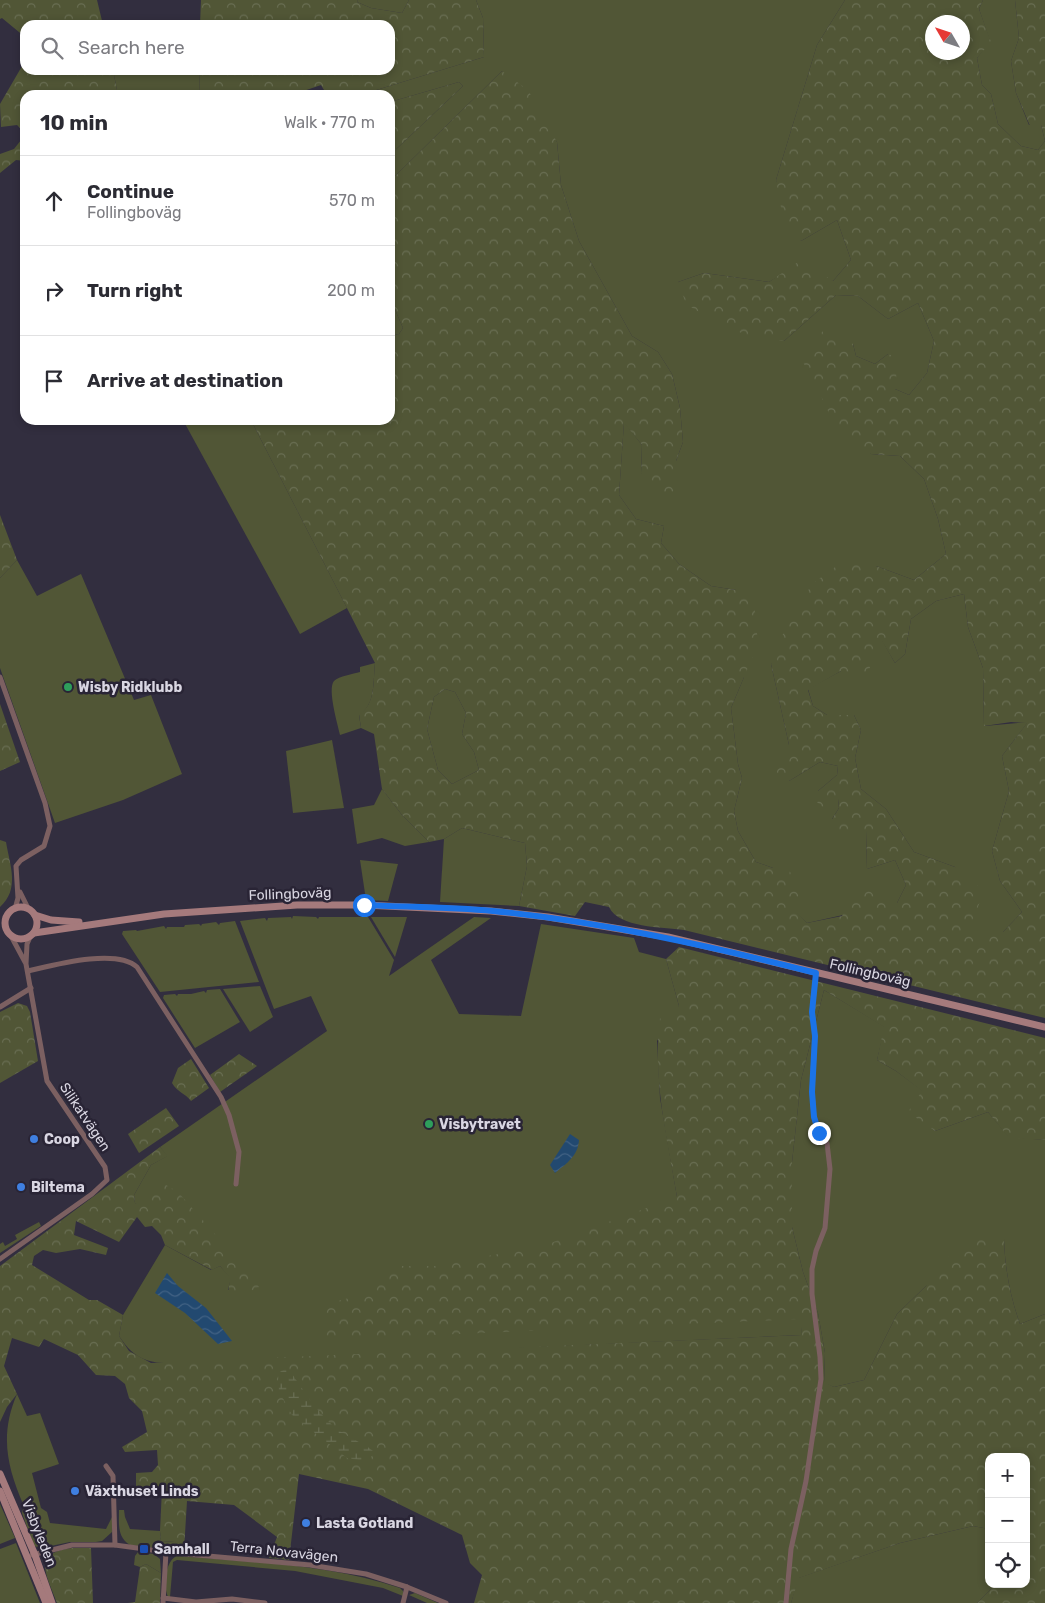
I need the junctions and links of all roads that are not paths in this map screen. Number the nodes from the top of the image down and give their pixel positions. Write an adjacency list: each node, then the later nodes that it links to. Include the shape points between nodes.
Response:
1 (0, 677): 2 (street, via 30,756 50,826 44,846 16,866)
2 (18, 889): 3 (street); 4 (street)
3 (15, 909): 4 (main road); 5 (main road)
4 (32, 912): 7 (main road, Follingboväg, via 51,920); 9 (main road, via 37,925)
5 (7, 916): 6 (main road); 8 (main road)
6 (0, 921)
7 (94, 923): 9 (main road, Follingboväg); 11 (main road, Follingboväg, via 164,914 297,905 491,911 668,937)
8 (6, 933): 9 (main road, via 21,939); 10 (street)
9 (32, 935): 10 (street, via 27,944)
10 (27, 967): 12 (street, Silikatvägen); 15 (street, via 106,958 125,959 137,966 221,1097 239,1152)
11 (816, 973): 14 (main road, Follingboväg); 31 (street, via 812,1012 815,1036 814,1117 827,1143 830,1169 825,1228 812,1269 821,1379 806,1481 791,1549)
12 (31, 988): 13 (street); 16 (street, Silikatvägen, via 47,1081 105,1167 107,1180)
13 (0, 1007)
14 (1045, 1027)
15 (236, 1184)
16 (0, 1259)
17 (106, 1466): 20 (street, via 113,1476)
18 (0, 1474): 23 (main road, Visbyleden)
19 (0, 1491): 22 (main road, Visbyleden)
20 (115, 1545): 21 (street, Terra Novavägen); 23 (street, Terra Novavägen, via 72,1545)
21 (166, 1552): 24 (street, Terra Novavägen, via 310,1565 366,1574); 25 (street)
22 (26, 1554): 23 (street, Terra Novavägen); 26 (main road, Visbyleden)
23 (35, 1555): 27 (main road, Visbyleden)
24 (407, 1587): 29 (street); 30 (street, Terra Novavägen)
25 (163, 1601): 28 (street, via 232,1599)
26 (46, 1603)
27 (52, 1603)
28 (265, 1603)
29 (403, 1603)
30 (446, 1603)
31 (786, 1603)

